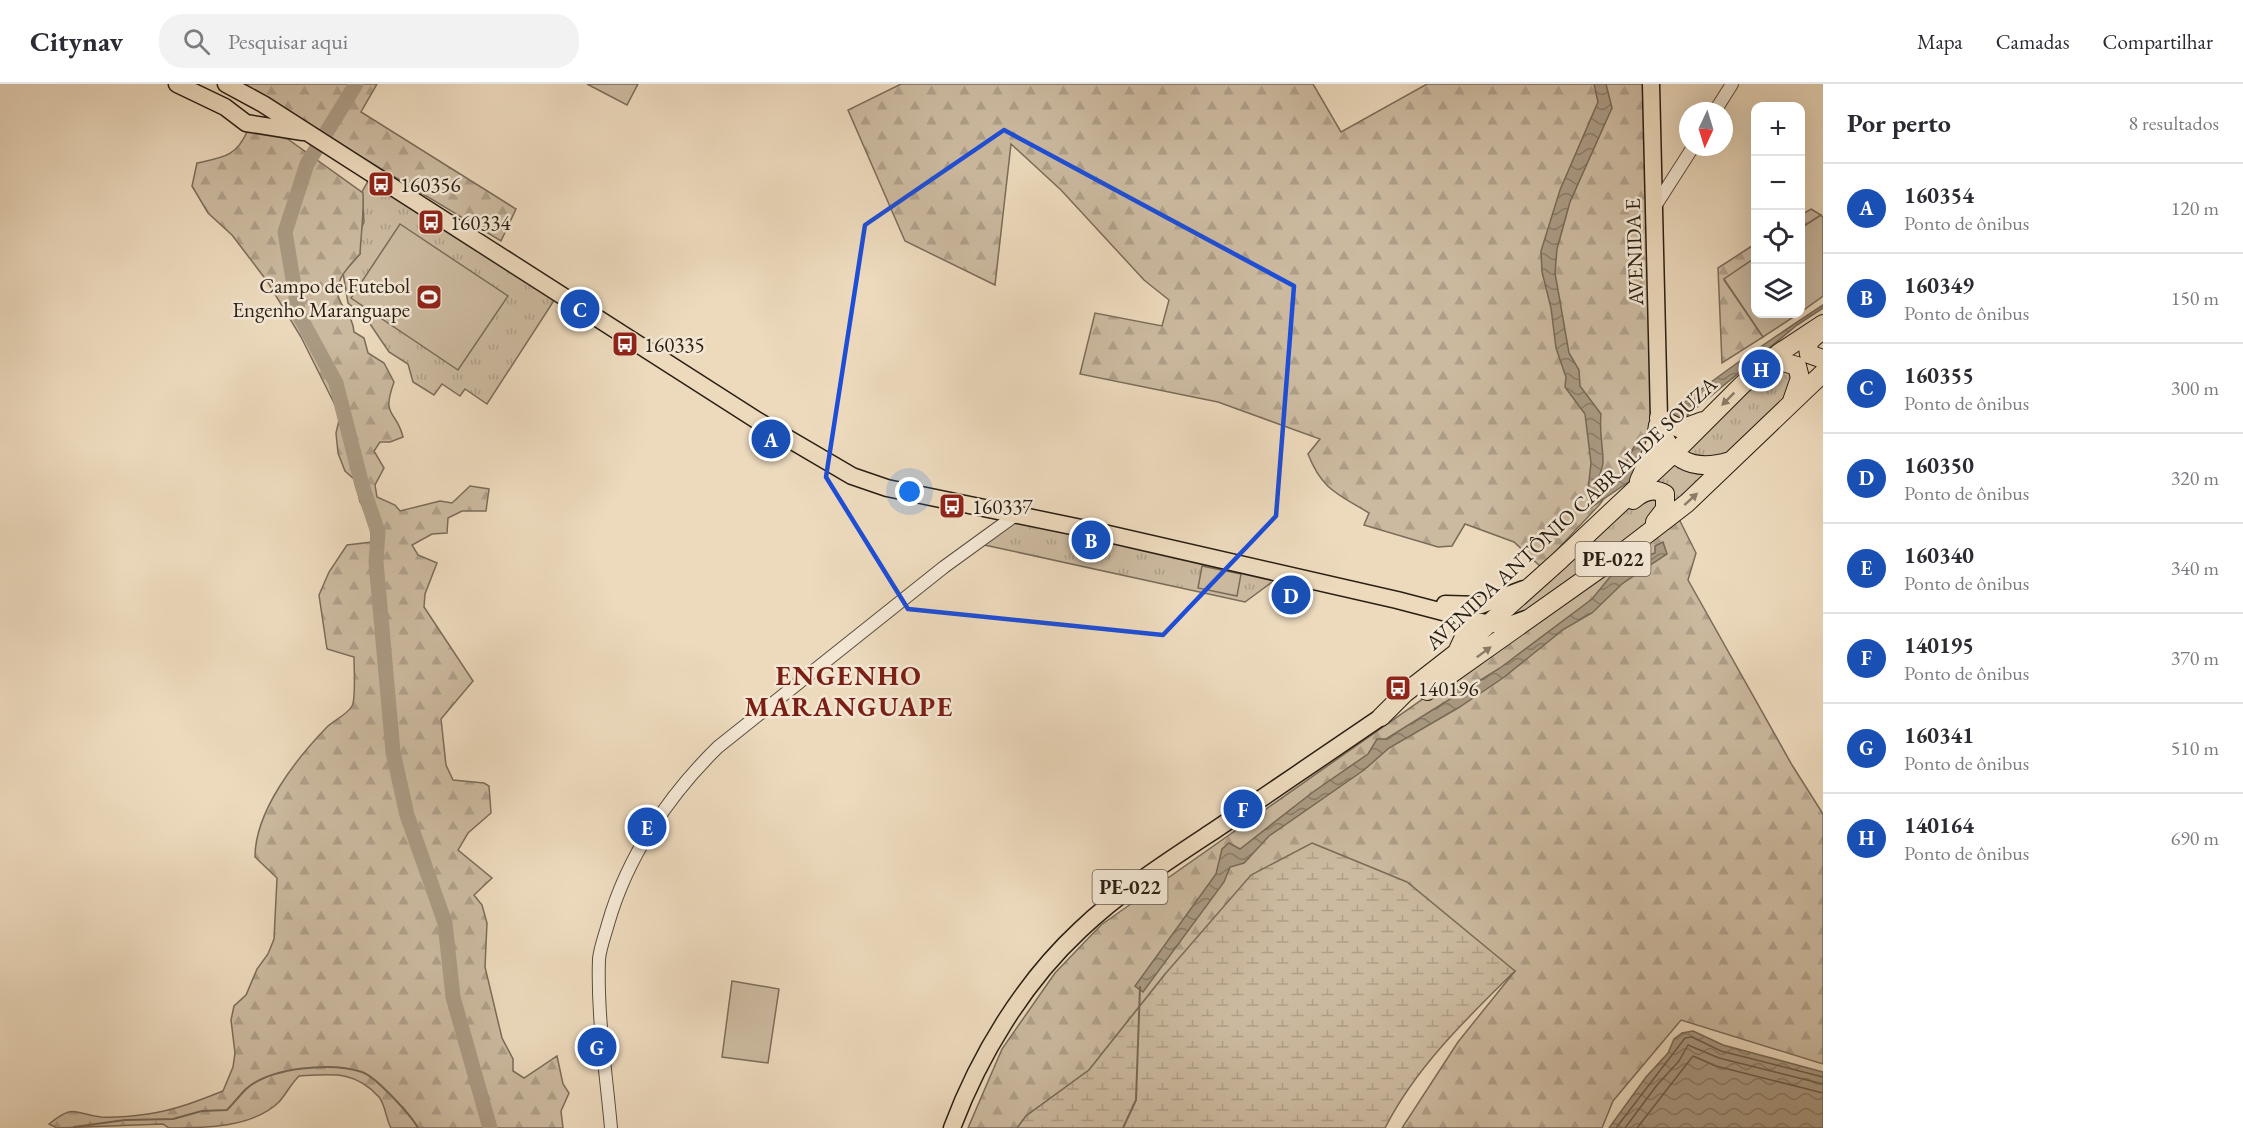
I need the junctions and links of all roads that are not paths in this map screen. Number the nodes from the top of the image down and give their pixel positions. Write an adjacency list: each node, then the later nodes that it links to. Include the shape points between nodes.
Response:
1 (177, 84): 7 (main road, via 225,107)
2 (226, 84): 5 (main road)
3 (1651, 84): 10 (main road, AVENIDA E)
4 (1732, 84): 6 (street)
5 (255, 101): 7 (main road, via 257,113); 8 (main road)
6 (1721, 102)
7 (246, 123): 8 (main road)
8 (308, 133): 23 (main road, via 836,467 887,488)
9 (1687, 156): 10 (street)
10 (1654, 208): 18 (main road, AVENIDA E)
11 (1823, 324): 14 (highway, AVENIDA ANTÔNIO CABRAL DE SOUZA / PE-022)
12 (1823, 331): 13 (highway, via 1807,347 1809,354)
13 (1823, 359)
14 (1756, 372): 16 (highway, via 1783,362 1797,366 1800,378); 17 (highway, AVENIDA ANTÔNIO CABRAL DE SOUZA / PE-022, one-way to 17)
15 (1823, 373): 16 (highway, AVENIDA ANTÔNIO CABRAL DE SOUZA / PE-022)
16 (1791, 403): 21 (highway, AVENIDA ANTÔNIO CABRAL DE SOUZA / PE-022)
17 (1710, 417): 19 (highway); 20 (highway, AVENIDA ANTÔNIO CABRAL DE SOUZA / PE-022)
18 (1659, 418): 19 (highway); 19 (highway)
19 (1665, 437): 20 (highway); 22 (highway)
20 (1674, 453): 21 (highway, via 1684,461 1705,466); 22 (highway, AVENIDA ANTÔNIO CABRAL DE SOUZA / PE-022)
21 (1731, 460): 24 (highway, AVENIDA ANTÔNIO CABRAL DE SOUZA / PE-022, one-way to 21, via 1687,503)
22 (1634, 491): 25 (highway, AVENIDA ANTÔNIO CABRAL DE SOUZA / PE-022)
23 (1017, 514): 27 (main road); 33 (street, via 717,747 666,808 622,881 599,957)
24 (1626, 550): 25 (highway, via 1661,516 1667,503 1665,494 1653,490 1637,496); 29 (highway, AVENIDA ANTÔNIO CABRAL DE SOUZA / PE-022)
25 (1560, 560): 26 (highway, AVENIDA ANTÔNIO CABRAL DE SOUZA / PE-022)
26 (1533, 585): 27 (main road, via 1481,605); 30 (highway, AVENIDA ANTÔNIO CABRAL DE SOUZA / PE-022)
27 (1397, 600): 28 (main road)
28 (1463, 617): 30 (main road); 31 (highway, via 1464,638)
29 (1529, 618): 30 (main road, via 1512,624); 32 (highway, AVENIDA ANTÔNIO CABRAL DE SOUZA / PE-022, one-way to 29, via 1414,700)
30 (1489, 624): 31 (highway, AVENIDA ANTÔNIO CABRAL DE SOUZA / PE-022)
31 (1455, 654): 32 (highway, AVENIDA ANTÔNIO CABRAL DE SOUZA / PE-022)
32 (1381, 717): 34 (main road, AVENIDA ANTÔNIO CABRAL DE SOUZA / PE-022, via 1134,884 1078,931 1026,992 1004,1025)
33 (611, 1128)
34 (952, 1128)

